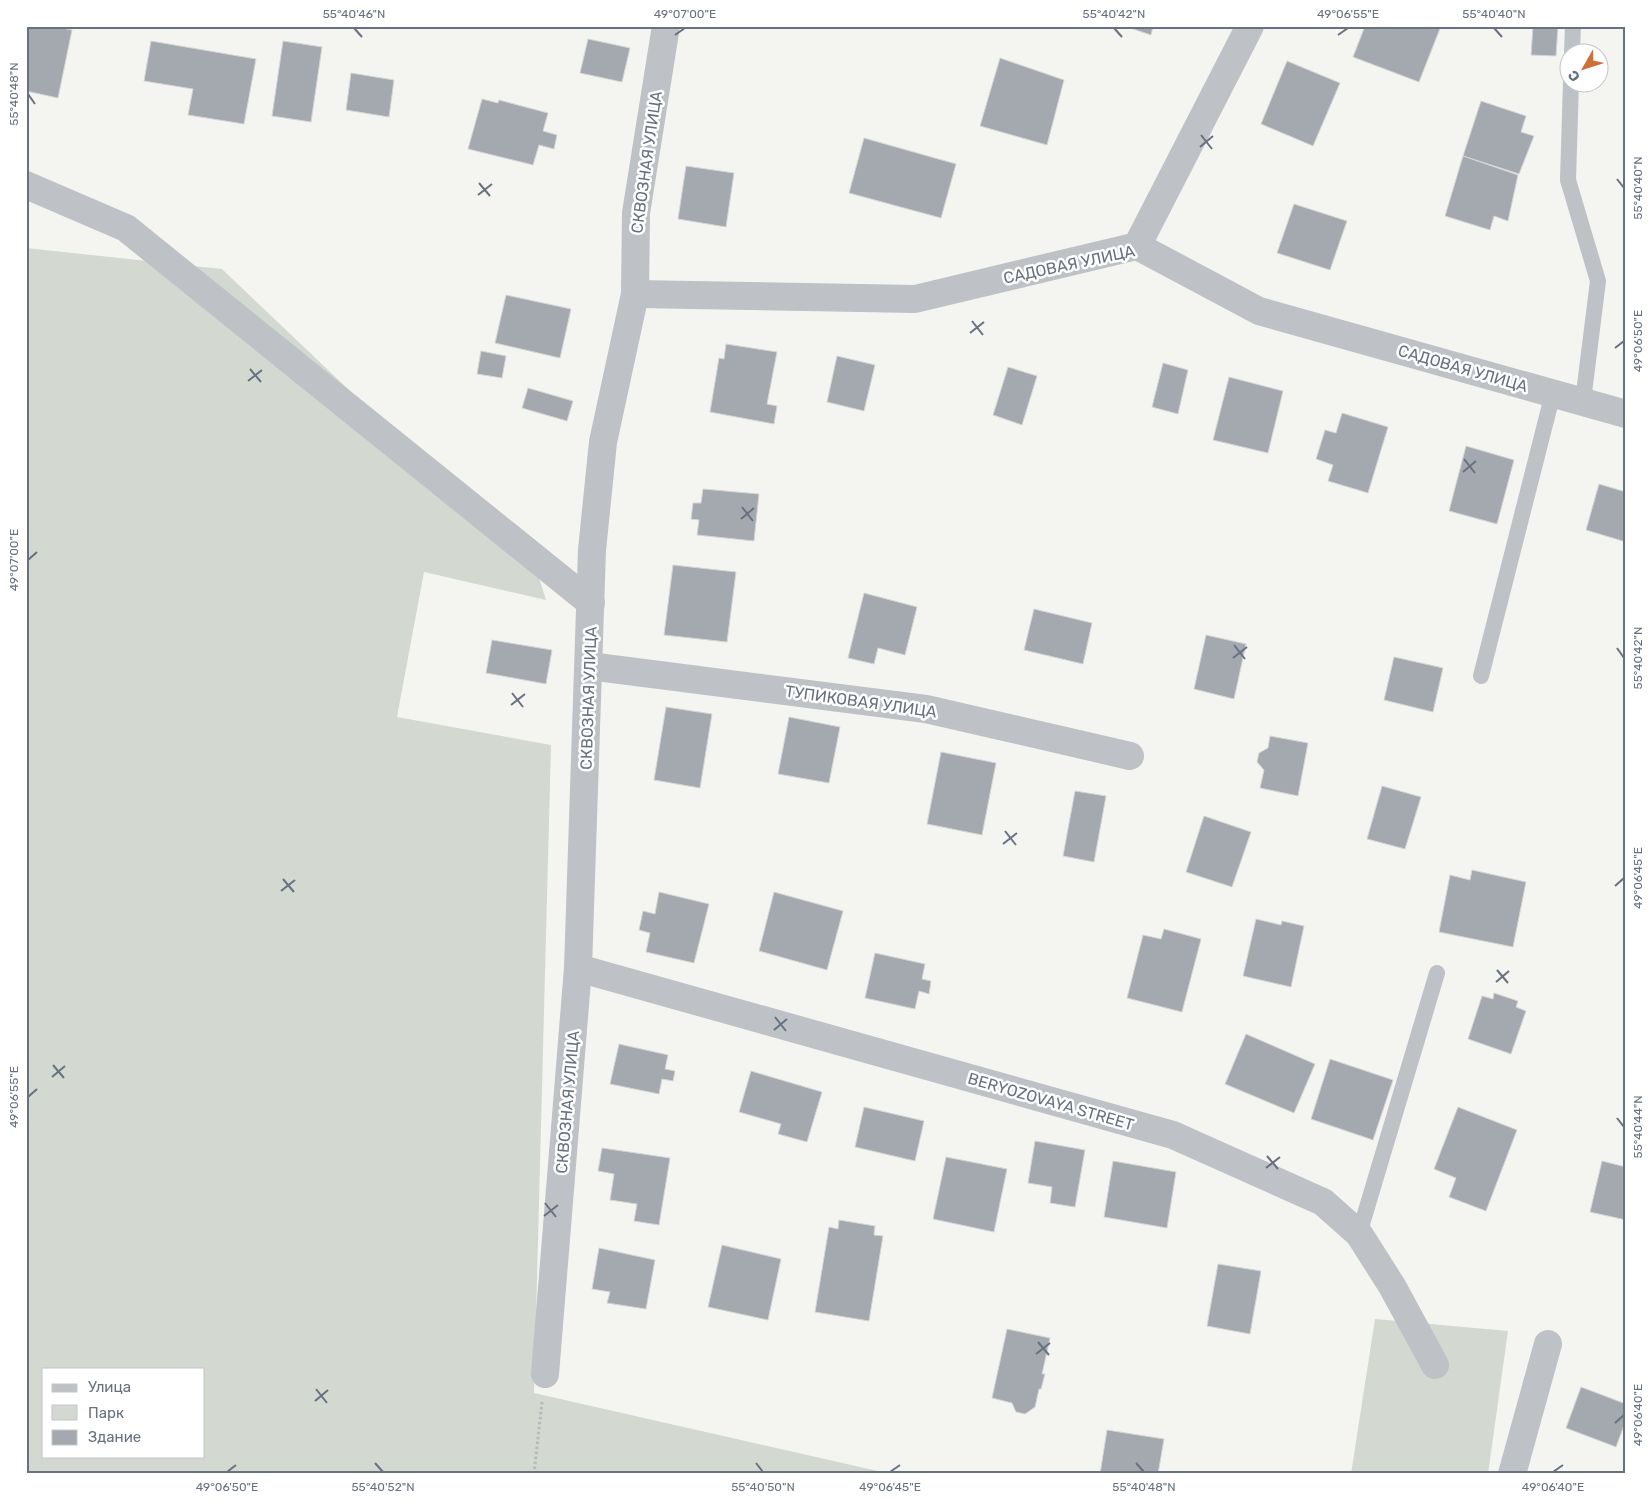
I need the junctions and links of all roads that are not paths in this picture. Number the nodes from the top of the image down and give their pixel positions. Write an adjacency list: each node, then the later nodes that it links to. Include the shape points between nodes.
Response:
1 (666, 26): 8 (street, СКВОЗНАЯ УЛИЦА, via 636,213)
2 (1250, 26): 7 (street)
3 (1573, 26): 4 (lane)
4 (1572, 42)
5 (1571, 92): 10 (lane, via 1568,180 1598,281)
6 (26, 185): 12 (street, via 126,228)
7 (1137, 246): 8 (street, САДОВАЯ УЛИЦА, via 915,299); 9 (street, САДОВАЯ УЛИЦА, via 1259,311)
8 (635, 294): 12 (street, СКВОЗНАЯ УЛИЦА, via 603,442 592,550)
9 (1553, 393): 10 (street, САДОВАЯ УЛИЦА); 14 (lane)
10 (1583, 401): 11 (street, САДОВАЯ УЛИЦА)
11 (1626, 414)
12 (591, 603): 13 (street, СКВОЗНАЯ УЛИЦА)
13 (589, 666): 15 (street, ТУПИКОВАЯ УЛИЦА, via 926,709); 16 (street, СКВОЗНАЯ УЛИЦА)
14 (1481, 676)
15 (1130, 756)
16 (578, 968): 18 (street, BERYOZOVAYA STREET, via 1173,1135 1323,1202); 21 (street, СКВОЗНАЯ УЛИЦА)
17 (1437, 973): 18 (lane)
18 (1359, 1234): 20 (street, BERYOZOVAYA STREET)
19 (1548, 1344): 22 (street)
20 (1435, 1365)
21 (545, 1374)
22 (1512, 1474)

